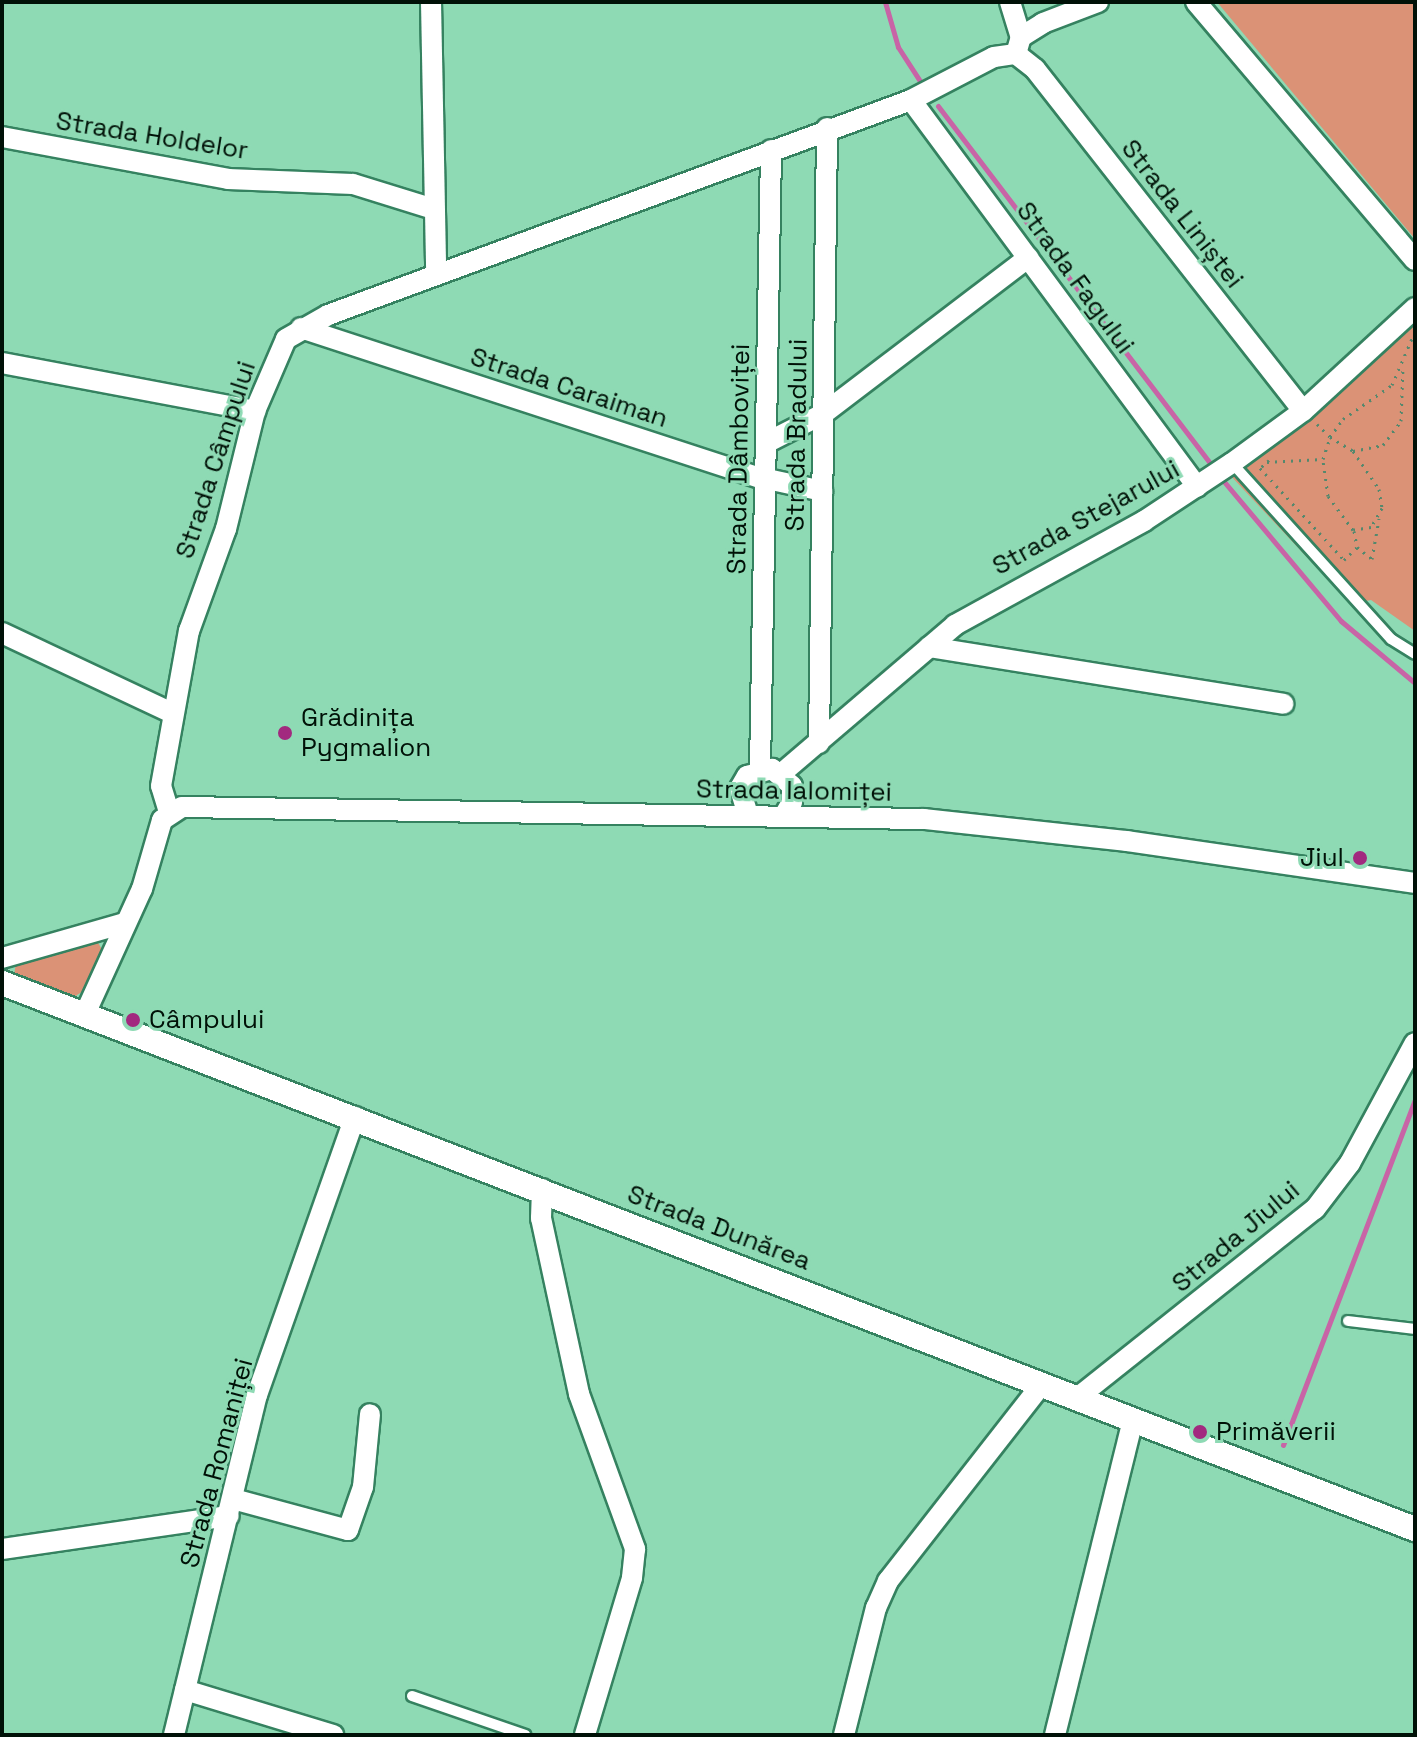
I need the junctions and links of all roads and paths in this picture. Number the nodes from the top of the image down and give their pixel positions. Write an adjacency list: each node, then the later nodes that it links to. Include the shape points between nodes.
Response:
1 (431, 2): 10 (street)
2 (1010, 2): 5 (street)
3 (1098, 2): 5 (street, Strada Câmpului)
4 (1196, 2): 12 (street)
5 (1018, 45): 6 (street, Strada Câmpului); 21 (street, Strada Liniștei)
6 (911, 100): 7 (street, Strada Câmpului); 11 (street, Strada Fagului)
7 (827, 128): 9 (street, Strada Câmpului); 22 (street, Strada Bradului)
8 (2, 137): 10 (street, Strada Holdelor, via 228,179 353,184)
9 (771, 150): 13 (street, Strada Câmpului); 24 (street, Strada Dâmboviței)
10 (434, 209): 13 (street)
11 (1028, 258): 22 (street); 31 (street, Strada Fagului)
12 (1415, 260)
13 (436, 274): 15 (street, Strada Câmpului)
14 (1415, 308): 21 (street, Strada Stejarului)
15 (301, 328): 20 (street, Strada Câmpului, via 286,339 275,358); 30 (street, Strada Caraiman)
16 (1414, 336): 17 (path); 19 (path)
17 (1402, 345)
18 (2, 363): 20 (street)
19 (1403, 367): 23 (path, via 1392,385 1343,419); 25 (path, via 1401,421 1383,445)
20 (255, 411): 40 (street, Strada Câmpului, via 235,499 189,631)
21 (1303, 411): 23 (path); 29 (street, Strada Stejarului)
22 (823, 414): 24 (street); 32 (street, Strada Bradului)
23 (1330, 437): 25 (path); 27 (path)
24 (766, 443): 30 (street, Strada Dâmboviței)
25 (1353, 451): 33 (path, via 1379,489)
26 (1278, 452): 28 (path)
27 (1323, 459): 28 (path); 34 (path, via 1328,496)
28 (1267, 462): 35 (path, via 1260,468 1344,560)
29 (1228, 466): 31 (street, Strada Stejarului); 38 (lane, via 1391,639)
30 (765, 479): 32 (street, Strada Caraiman); 42 (street, Strada Dâmboviței)
31 (1201, 484): 37 (street, Strada Stejarului, via 1144,521 995,598)
32 (822, 491): 41 (street, Strada Bradului)
33 (1379, 519): 34 (path); 35 (path, via 1372,559)
34 (1353, 530): 35 (path)
35 (1357, 547)
36 (2, 633): 40 (street)
37 (929, 647): 39 (street); 41 (street, Strada Stejarului)
38 (1415, 654)
39 (1283, 704)
40 (172, 713): 44 (street, Strada Câmpului, via 161,786)
41 (819, 743): 43 (street, Strada Stejarului)
42 (760, 769): 43 (street); 45 (street, via 740,788)
43 (782, 773): 46 (street, via 792,786 792,802)
44 (169, 812): 45 (street, Strada Ialomiței, via 182,807); 48 (street)
45 (748, 815): 46 (street, Strada Ialomiței)
46 (784, 816): 47 (street, Strada Ialomiței, via 983,824)
47 (1415, 883)
48 (125, 923): 49 (street); 51 (street)
49 (2, 958)
50 (2, 983): 51 (street, Strada Dunărea)
51 (84, 1016): 53 (street, Strada Dunărea)
52 (1415, 1043): 58 (street, Strada Jiului, via 1350,1163 1315,1209)
53 (355, 1117): 54 (street, Strada Dunărea); 61 (street, Strada Romaniței, via 257,1395)
54 (542, 1189): 57 (street, Strada Dunărea); 69 (street, via 541,1218 579,1394 635,1549 632,1578)
55 (1348, 1321): 56 (lane)
56 (1415, 1329)
57 (1042, 1384): 58 (street, Strada Dunărea); 70 (street, via 888,1581 876,1608)
58 (1077, 1398): 60 (street, Strada Dunărea)
59 (370, 1414): 61 (street, via 363,1487 348,1530)
60 (1133, 1419): 62 (street, Strada Dunărea); 71 (street)
61 (231, 1508): 63 (street); 64 (street, Strada Romaniței)
62 (1415, 1529)
63 (2, 1549)
64 (185, 1690): 66 (street, Strada Romaniței); 67 (street)
65 (412, 1696): 68 (lane)
66 (174, 1735)
67 (333, 1735)
68 (525, 1735)
69 (585, 1735)
70 (844, 1735)
71 (1055, 1735)

